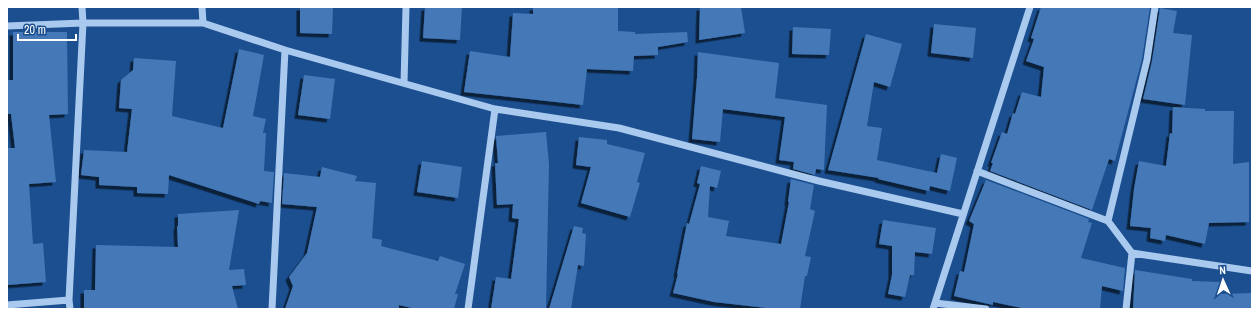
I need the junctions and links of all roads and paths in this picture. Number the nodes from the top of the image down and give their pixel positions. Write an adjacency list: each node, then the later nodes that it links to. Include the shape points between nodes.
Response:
1 (82, 7): 6 (street)
2 (202, 7): 7 (street)
3 (406, 7): 10 (street)
4 (1030, 7): 12 (street)
5 (1155, 7): 14 (street, via 1147,60)
6 (83, 23): 7 (street); 8 (street); 17 (street)
7 (203, 23): 9 (street)
8 (7, 26)
9 (285, 50): 10 (street); 21 (street)
10 (404, 83): 11 (street)
11 (495, 109): 13 (street, via 619,128 819,181); 22 (street)
12 (977, 171): 13 (street); 14 (street)
13 (963, 214): 19 (street)
14 (1108, 221): 15 (street)
15 (1132, 253): 16 (street); 24 (street)
16 (1252, 271)
17 (69, 300): 18 (street); 20 (street)
18 (7, 305)
19 (934, 306): 23 (street)
20 (70, 309)
21 (272, 309)
22 (468, 309)
23 (986, 309)
24 (1126, 309)

